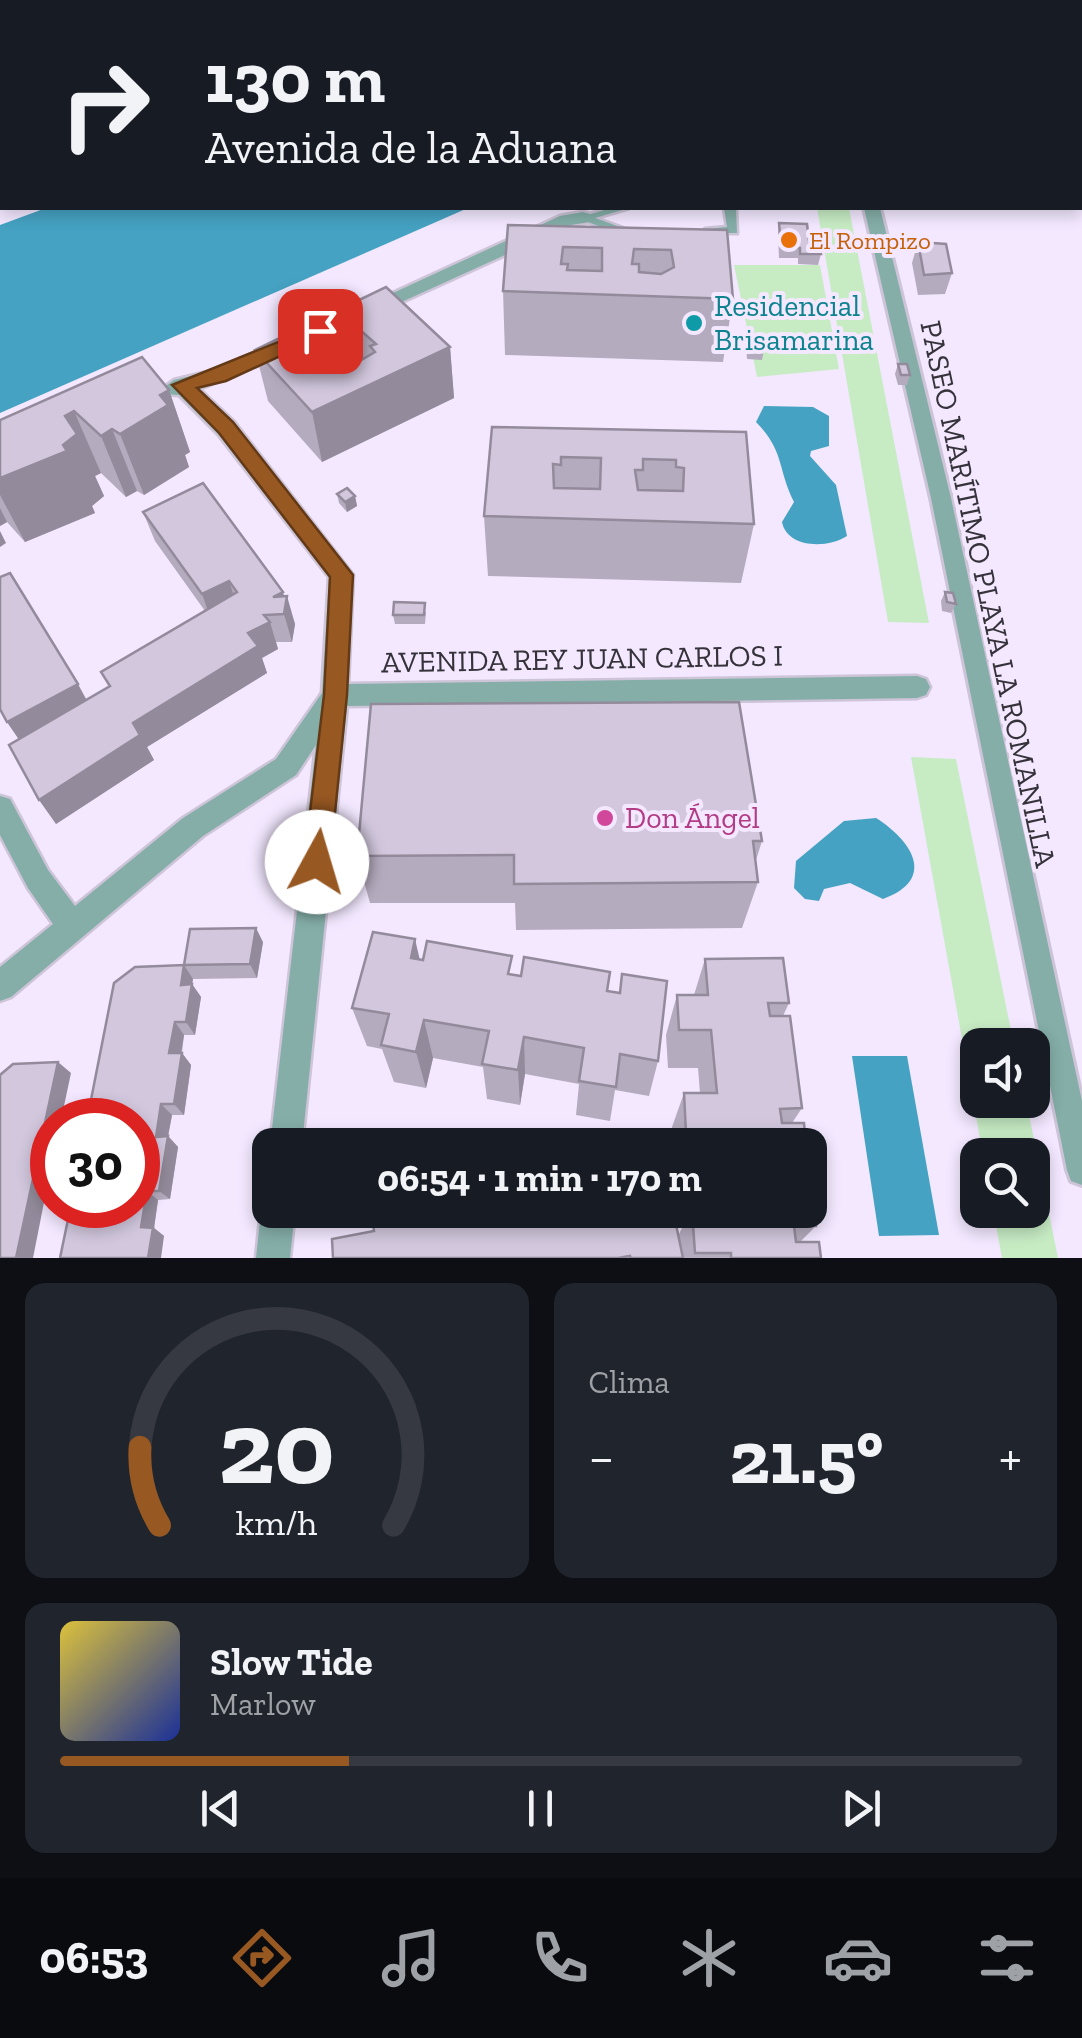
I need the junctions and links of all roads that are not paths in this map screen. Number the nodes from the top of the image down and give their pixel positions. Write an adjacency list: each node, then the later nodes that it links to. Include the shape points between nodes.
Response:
1 (615, 210): 4 (lane)
2 (730, 210): 6 (lane, via 733,231)
3 (872, 210): 17 (street, PASEO MARÍTIMO PLAYA LA ROMANILLA)
4 (583, 218): 5 (lane); 7 (street)
5 (645, 232)
6 (698, 232)
7 (342, 321)
8 (307, 336): 9 (street, via 219,376)
9 (182, 385): 10 (street); 12 (street, via 226,428 342,575)
10 (147, 401)
11 (918, 687): 12 (street, AVENIDA REY JUAN CARLOS I)
12 (336, 695): 14 (street, via 286,767 194,827); 16 (street)
13 (0, 808): 14 (street)
14 (72, 927): 15 (street)
15 (0, 986)
16 (288, 1128)
17 (1082, 1170)
18 (276, 1228): 19 (street)
19 (273, 1258)

